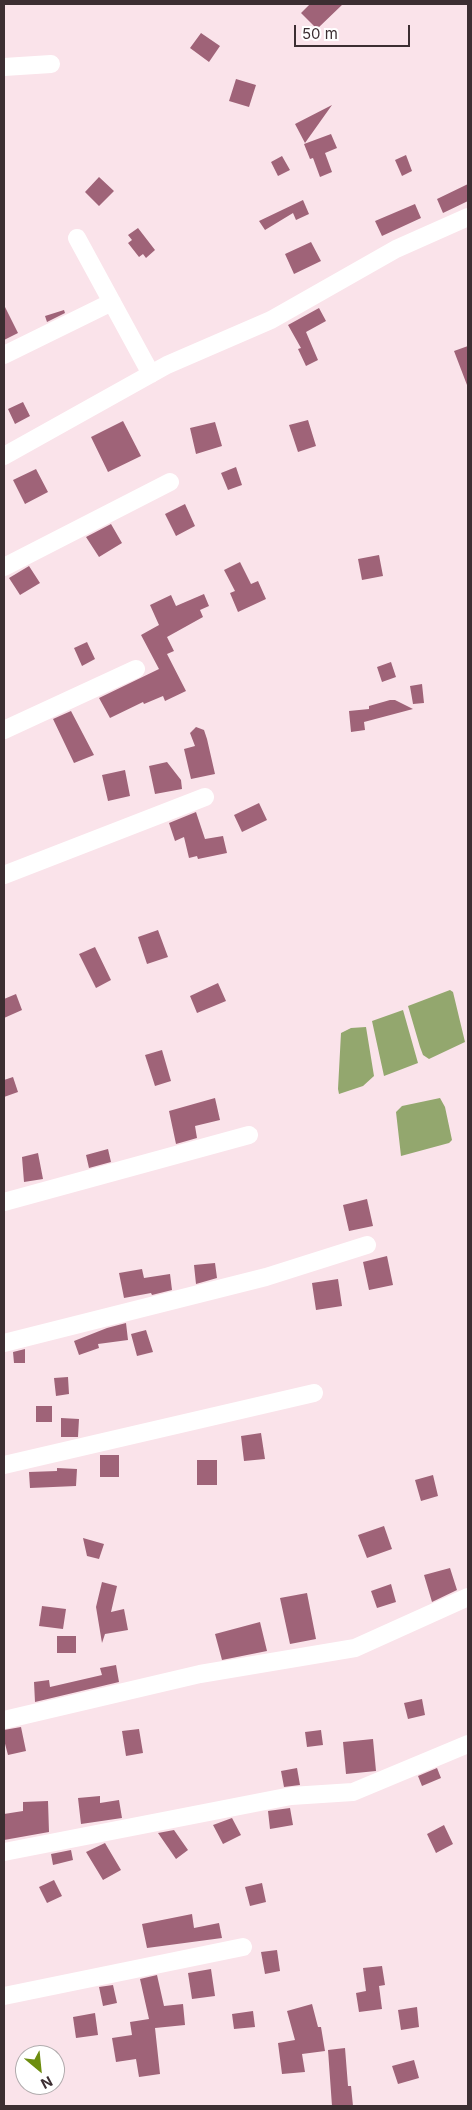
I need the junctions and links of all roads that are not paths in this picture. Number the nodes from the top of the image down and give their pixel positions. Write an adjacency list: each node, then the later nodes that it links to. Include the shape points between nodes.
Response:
1 (51, 64): 2 (street)
2 (4, 67)
3 (468, 217): 7 (street, via 396,249 271,320)
4 (76, 238): 5 (street)
5 (112, 302): 6 (street); 7 (street)
6 (4, 355)
7 (151, 374): 8 (street)
8 (4, 456)
9 (170, 482): 10 (street)
10 (4, 567)
11 (136, 669): 12 (street)
12 (4, 730)
13 (206, 797): 14 (street)
14 (4, 875)
15 (249, 1135): 16 (street)
16 (4, 1202)
17 (367, 1245): 18 (street, via 266,1277)
18 (4, 1343)
19 (314, 1392): 20 (street)
20 (4, 1465)
21 (468, 1597): 22 (street, via 355,1648 200,1674)
22 (4, 1720)
23 (468, 1744): 24 (street, via 353,1792 282,1798)
24 (4, 1852)
25 (243, 1947): 26 (street)
26 (4, 1996)

